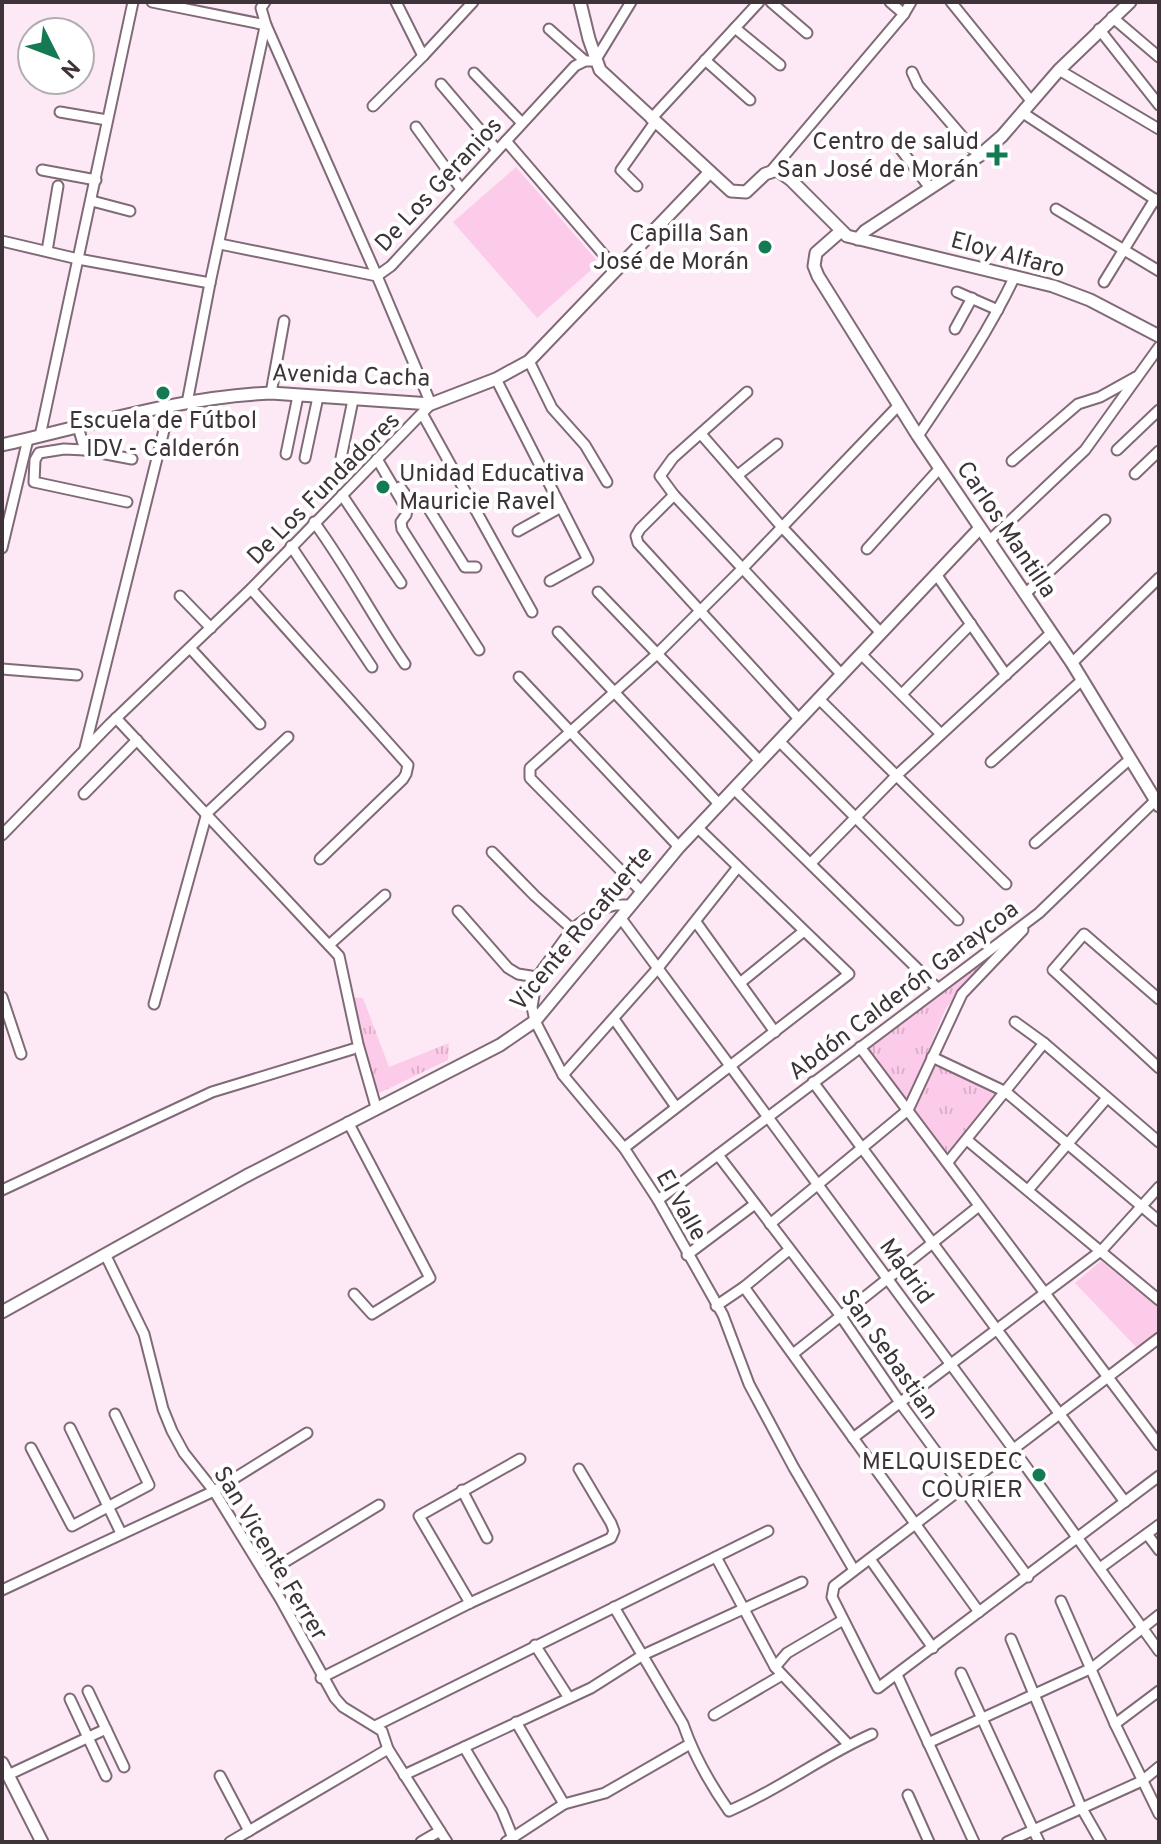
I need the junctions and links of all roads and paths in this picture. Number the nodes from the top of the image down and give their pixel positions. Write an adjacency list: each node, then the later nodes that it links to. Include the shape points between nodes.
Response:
1 (133, 2): 36 (street)
2 (152, 2): 16 (street)
3 (265, 2): 16 (street, via 261,8)
4 (396, 2): 21 (street)
5 (473, 2): 21 (street)
6 (580, 2): 24 (street)
7 (631, 2): 24 (street, De Los Geranios)
8 (759, 2): 17 (street)
9 (771, 2): 20 (street)
10 (890, 2): 14 (street)
11 (911, 2): 14 (street)
12 (951, 2): 31 (street)
13 (1130, 2): 15 (street)
14 (904, 14): 46 (street)
15 (1112, 17): 19 (street); 22 (street)
16 (266, 25): 60 (street); 66 (street, De Los Fundadores)
17 (735, 28): 23 (street); 25 (street)
18 (549, 29): 24 (street)
19 (1099, 29): 26 (street); 32 (street)
20 (807, 33)
21 (423, 56): 33 (street)
22 (1159, 57)
23 (705, 60): 30 (street); 37 (street)
24 (590, 61): 37 (street); 38 (street, De Los Geranios, via 575,66)
25 (780, 65)
26 (1059, 70): 31 (street); 40 (street)
27 (912, 72): 44 (street)
28 (474, 73): 38 (street)
29 (441, 84): 43 (street)
30 (750, 100)
31 (1032, 102): 35 (street)
32 (1159, 105)
33 (373, 106)
34 (60, 112): 36 (street)
35 (1023, 113): 44 (street); 54 (street)
36 (107, 120): 48 (street)
37 (653, 120): 47 (street); 50 (street, via 621,170)
38 (522, 123): 41 (street, De Los Geranios)
39 (416, 127): 52 (street)
40 (1159, 129)
41 (506, 141): 43 (street, De Los Geranios); 64 (street)
42 (896, 143): 51 (street)
43 (497, 150): 52 (street, De Los Geranios)
44 (979, 156): 51 (street)
45 (42, 170): 48 (street)
46 (772, 170): 47 (street, via 746,192 731,191); 57 (street, via 791,180)
47 (710, 172): 64 (street, Avenida Cacha)
48 (96, 180): 53 (street)
49 (58, 186): 62 (street)
50 (637, 186)
51 (930, 188): 58 (street)
52 (461, 189): 66 (street, De Los Geranios)
53 (92, 201): 56 (street); 63 (street)
54 (1157, 201): 61 (street)
55 (1056, 209): 61 (street)
56 (130, 211)
57 (841, 231): 58 (street, Eloy Alfaro); 87 (street, Carlos Mantilla, via 816,253 814,266)
58 (858, 239): 67 (street, Eloy Alfaro)
59 (2, 241): 62 (street)
60 (220, 244): 66 (street, De Los Geranios); 69 (street)
61 (1124, 248): 65 (street); 68 (street)
62 (47, 251): 63 (street)
63 (78, 259): 69 (street); 93 (street)
64 (617, 270): 77 (street, Avenida Cacha)
65 (1159, 271)
66 (377, 276): 86 (street, De Los Fundadores)
67 (1015, 276): 72 (street); 75 (street, Eloy Alfaro, via 1090,300)
68 (1104, 282)
69 (210, 283): 85 (street)
70 (957, 292): 71 (street)
71 (972, 298): 72 (street); 74 (street)
72 (998, 310): 94 (street)
73 (284, 321): 81 (street)
74 (955, 329)
75 (1159, 335)
76 (1159, 347): 78 (street)
77 (529, 361): 79 (street, Avenida Cacha); 110 (street, via 552,408 585,445)
78 (1139, 375): 106 (street, via 1078,404); 120 (street, via 1085,450)
79 (496, 379): 86 (street, Avenida Cacha); 114 (street)
80 (747, 392): 92 (street)
81 (271, 393): 82 (street, Avenida Cacha); 85 (street, Avenida Cacha)
82 (298, 396): 83 (street, Avenida Cacha); 101 (street)
83 (318, 397): 84 (street, Avenida Cacha); 103 (street)
84 (353, 400): 86 (street, Avenida Cacha); 104 (street)
85 (187, 403): 88 (street, Avenida Cacha)
86 (431, 404): 90 (street, De Los Fundadores)
87 (899, 405): 94 (street, Carlos Mantilla); 117 (street)
88 (170, 406): 91 (street, Avenida Cacha); 157 (street)
89 (1159, 410): 99 (street)
90 (423, 415): 102 (street, De Los Fundadores); 134 (street)
91 (78, 427): 93 (street, Avenida Cacha); 98 (street)
92 (701, 434): 109 (street); 112 (street, via 661,472)
93 (40, 436): 95 (street, Avenida Cacha)
94 (918, 436): 107 (street, Carlos Mantilla)
95 (28, 439): 97 (street, Avenida Cacha); 122 (street)
96 (777, 444): 109 (street)
97 (2, 445)
98 (85, 450): 105 (street); 113 (street, via 39,453 34,482)
99 (1117, 450)
100 (1159, 451): 108 (street)
101 (286, 454)
102 (379, 457): 111 (street, De Los Fundadores); 124 (street, via 411,504 430,511 463,565); 142 (street, via 408,513 402,529)
103 (305, 458)
104 (341, 458)
105 (132, 459)
106 (1012, 461)
107 (940, 468): 118 (street, Carlos Mantilla); 123 (street)
108 (1135, 474)
109 (738, 475): 117 (street)
110 (607, 482)
111 (342, 495): 116 (street, De Los Fundadores); 129 (street)
112 (674, 495): 125 (street); 135 (street, via 636,538)
113 (127, 502)
114 (561, 507): 119 (street); 128 (street, via 588,560)
115 (1105, 520): 132 (street)
116 (314, 522): 121 (street, De Los Fundadores); 146 (street)
117 (781, 526): 125 (street); 139 (street)
118 (980, 528): 120 (street, Carlos Mantilla); 126 (street, Vicente Rocafuerte)
119 (518, 531)
120 (989, 541): 132 (street, Carlos Mantilla)
121 (291, 546): 130 (street, De Los Fundadores); 147 (street)
122 (2, 548)
123 (867, 549)
124 (476, 567)
125 (742, 569): 135 (street); 150 (street)
126 (936, 574): 136 (street); 139 (street, Vicente Rocafuerte)
127 (1159, 578): 145 (street)
128 (550, 581)
129 (401, 583)
130 (251, 589): 137 (street, De Los Fundadores); 182 (street, via 408,765 403,779)
131 (598, 592): 143 (street)
132 (1025, 594): 140 (street, Carlos Mantilla)
133 (180, 596): 137 (street)
134 (532, 612)
135 (700, 612): 143 (street); 158 (street)
136 (971, 624): 151 (street); 155 (street)
137 (211, 628): 141 (street, De Los Fundadores)
138 (558, 632): 154 (street)
139 (881, 633): 144 (street, Vicente Rocafuerte)
140 (1051, 633): 145 (street, Carlos Mantilla); 151 (street)
141 (190, 648): 159 (street, De Los Fundadores); 160 (street)
142 (479, 650)
143 (657, 654): 154 (street); 168 (street)
144 (861, 654): 150 (street, Vicente Rocafuerte); 155 (street)
145 (1072, 663): 153 (street, Carlos Mantilla)
146 (405, 664)
147 (372, 667)
148 (2, 669): 149 (street)
149 (77, 675)
150 (842, 675): 156 (street, Vicente Rocafuerte)
151 (1006, 675): 162 (street)
152 (519, 677): 161 (street)
153 (1081, 681): 167 (street, Carlos Mantilla); 169 (street)
154 (614, 693): 161 (street); 174 (street)
155 (902, 694): 162 (street)
156 (819, 699): 158 (street, Vicente Rocafuerte); 170 (street)
157 (94, 712): 159 (street); 166 (street)
158 (799, 719): 165 (street, Vicente Rocafuerte)
159 (113, 721): 164 (street); 166 (street, De Los Fundadores)
160 (260, 724)
161 (570, 731): 180 (street); 186 (street, via 528,771 530,778)
162 (941, 734): 170 (street)
163 (288, 737): 175 (street)
164 (137, 740): 172 (street); 175 (street)
165 (779, 741): 168 (street, Vicente Rocafuerte); 176 (street)
166 (84, 750): 178 (street, De Los Fundadores)
167 (1129, 760): 173 (street, Carlos Mantilla); 179 (street)
168 (760, 761): 171 (street, Vicente Rocafuerte)
169 (991, 762)
170 (896, 776): 176 (street); 185 (street)
171 (734, 789): 174 (street, Vicente Rocafuerte); 183 (street)
172 (84, 794)
173 (1158, 801): 190 (street, Abdón Calderón Garaycoa)
174 (719, 804): 177 (street, Vicente Rocafuerte)
175 (207, 813): 196 (street); 203 (street)
176 (855, 816): 183 (street); 192 (street)
177 (697, 827): 180 (street, Vicente Rocafuerte); 184 (street)
178 (2, 835)
179 (1035, 843)
180 (679, 847): 186 (street, Vicente Rocafuerte)
181 (492, 852): 194 (street)
182 (320, 859)
183 (811, 863): 200 (street)
184 (738, 867): 193 (street); 195 (street)
185 (1006, 884)
186 (641, 891): 188 (street, Vicente Rocafuerte)
187 (385, 895): 196 (street)
188 (629, 905): 191 (street, Vicente Rocafuerte); 194 (street, via 598,910)
189 (458, 911): 198 (street, via 508,968)
190 (1039, 913): 200 (street, Abdón Calderón Garaycoa); 212 (street, via 962,994)
191 (620, 917): 197 (street, Madrid); 205 (street, Vicente Rocafuerte)
192 (958, 920)
193 (696, 922): 197 (street); 199 (street)
194 (572, 929): 198 (street)
195 (804, 931): 199 (street); 207 (street, via 849,974)
196 (329, 945): 219 (street, via 339,956)
197 (658, 968): 204 (street); 213 (street, Madrid)
198 (537, 977): 205 (street, El Valle)
199 (740, 983): 207 (street)
200 (937, 988): 209 (street, Abdón Calderón Garaycoa)
201 (2, 997): 211 (street)
202 (1159, 999): 214 (street, via 1084,934 1053,970)
203 (154, 1004)
204 (614, 1019): 215 (street); 220 (street)
205 (535, 1021): 215 (street, El Valle); 219 (street, Vicente Rocafuerte, via 500,1045)
206 (1015, 1022): 208 (street)
207 (775, 1032): 213 (street)
208 (1044, 1043): 217 (street); 218 (street)
209 (860, 1047): 216 (street, Abdón Calderón Garaycoa); 221 (street)
210 (353, 1049): 233 (street, via 212,1092)
211 (21, 1054)
212 (932, 1057): 217 (street); 221 (street)
213 (730, 1066): 220 (street); 222 (street, Madrid)
214 (1159, 1068)
215 (563, 1075): 227 (street, El Valle)
216 (813, 1082): 222 (street, Abdón Calderón Garaycoa); 228 (street)
217 (1006, 1092): 224 (street); 226 (street)
218 (1107, 1098): 225 (street); 226 (street)
219 (376, 1107): 223 (street, Vicente Rocafuerte)
220 (676, 1107): 227 (street)
221 (908, 1110): 228 (street); 230 (street)
222 (768, 1117): 229 (street, Abdón Calderón Garaycoa); 231 (street, Madrid)
223 (348, 1122): 244 (street, Vicente Rocafuerte); 249 (street, via 430,1278 376,1313)
224 (967, 1140): 230 (street); 234 (street)
225 (1159, 1142)
226 (1067, 1145): 234 (street); 238 (street)
227 (624, 1148): 235 (street, El Valle)
228 (861, 1149): 231 (street); 241 (street)
229 (718, 1155): 235 (street, Abdón Calderón Garaycoa); 236 (street, San Sebastian)
230 (948, 1162): 237 (street)
231 (817, 1184): 240 (street); 246 (street, Madrid)
232 (1159, 1187): 238 (street)
233 (2, 1190)
234 (1028, 1190): 243 (street)
235 (658, 1200): 245 (street, El Valle)
236 (755, 1204): 240 (street, San Sebastian); 245 (street)
237 (979, 1206): 241 (street); 248 (street)
238 (1142, 1207): 239 (street); 243 (street)
239 (1159, 1221)
240 (770, 1224): 242 (street, San Sebastian)
241 (932, 1244): 246 (street); 254 (street)
242 (789, 1250): 247 (street); 253 (street, San Sebastian)
243 (1102, 1250): 248 (street); 250 (street)
244 (105, 1254): 252 (street, Vicente Rocafuerte); 273 (street, San Vicente Ferrer, via 144,1334 172,1431)
245 (687, 1255): 251 (street, El Valle)
246 (888, 1279): 253 (street); 257 (street, Madrid)
247 (744, 1287): 251 (street); 256 (street)
248 (1046, 1293): 254 (street); 258 (street)
249 (354, 1294)
250 (1159, 1300)
251 (716, 1306): 288 (street, El Valle, via 749,1384)
252 (2, 1312)
253 (840, 1315): 256 (street); 259 (street, San Sebastian)
254 (996, 1329): 257 (street); 261 (street)
255 (1158, 1340): 258 (street)
256 (793, 1354): 264 (street)
257 (950, 1363): 259 (street); 267 (street, Madrid)
258 (1109, 1377): 261 (street); 265 (street)
259 (901, 1404): 264 (street); 271 (street, San Sebastian)
260 (115, 1414): 276 (street, via 149,1485)
261 (1060, 1415): 267 (street); 274 (street)
262 (70, 1428): 276 (street)
263 (307, 1433): 273 (street)
264 (853, 1438): 277 (street)
265 (1159, 1445)
266 (31, 1448): 276 (street, via 72,1526)
267 (1014, 1450): 271 (street); 283 (street, Madrid)
268 (520, 1459): 272 (street)
269 (579, 1469): 294 (street, via 611,1523 612,1536)
270 (1159, 1476): 274 (street)
271 (963, 1489): 277 (street); 290 (street, San Sebastian)
272 (462, 1490): 282 (street); 294 (street, via 419,1518)
273 (214, 1491): 280 (street); 289 (street, San Vicente Ferrer)
274 (1125, 1502): 283 (street)
275 (379, 1505): 289 (street)
276 (109, 1508): 280 (street)
277 (917, 1524): 286 (street); 297 (street)
278 (1159, 1525): 281 (street)
279 (768, 1531): 285 (street)
280 (121, 1533): 292 (street)
281 (1147, 1534): 284 (street); 287 (street)
282 (487, 1538)
283 (1079, 1539): 287 (street, Madrid); 290 (street)
284 (1159, 1550)
285 (716, 1557): 295 (street); 296 (street)
286 (870, 1559): 288 (street); 303 (street)
287 (1100, 1568): 300 (street, Madrid)
288 (854, 1570): 299 (street, via 834,1586 832,1597)
289 (265, 1574): 310 (street, San Vicente Ferrer)
290 (1028, 1577): 297 (street)
291 (802, 1582): 296 (street)
292 (2, 1590)
293 (1061, 1601): 306 (street)
294 (470, 1603): 310 (street)
295 (614, 1607): 302 (street); 305 (street)
296 (742, 1609): 305 (street); 307 (street)
297 (979, 1612): 303 (street)
298 (1159, 1615): 300 (street)
299 (843, 1620): 307 (street, via 787,1653); 309 (street, via 878,1688)
300 (1143, 1629): 304 (street, Madrid); 306 (street)
301 (1011, 1639): 313 (street)
302 (535, 1645): 314 (street); 320 (street)
303 (933, 1648): 309 (street)
304 (1159, 1651)
305 (643, 1655): 314 (street); 325 (street)
306 (1092, 1668): 313 (street); 319 (street)
307 (778, 1671): 316 (street); 326 (street)
308 (961, 1673): 317 (street)
309 (897, 1675): 324 (street)
310 (321, 1678): 320 (street, San Vicente Ferrer, via 343,1707)
311 (88, 1691): 321 (street)
312 (1159, 1691): 319 (street)
313 (1036, 1695): 317 (street); 339 (street)
314 (569, 1698): 318 (street)
315 (70, 1699): 323 (street)
316 (714, 1715)
317 (982, 1719): 324 (street); 341 (street)
318 (516, 1722): 327 (street); 338 (street)
319 (1115, 1724): 336 (street)
320 (377, 1725): 328 (street)
321 (106, 1729): 323 (street); 330 (street)
322 (872, 1734): 326 (street)
323 (88, 1737): 332 (street); 334 (street)
324 (928, 1743): 350 (street)
325 (690, 1744): 326 (street, via 729,1811); 338 (street, via 605,1793)
326 (848, 1744)
327 (464, 1747): 333 (street); 344 (street, via 502,1811)
328 (388, 1749): 333 (street); 342 (street)
329 (2, 1763): 332 (street)
330 (124, 1767)
331 (1159, 1767): 336 (street)
332 (8, 1775): 345 (street)
333 (404, 1775): 343 (street)
334 (106, 1776)
335 (220, 1776): 342 (street)
336 (1142, 1781): 339 (street); 340 (street)
337 (908, 1795): 349 (street)
338 (564, 1804): 344 (street)
339 (1081, 1807): 341 (street); 353 (street)
340 (1159, 1814)
341 (1032, 1829): 351 (street); 352 (street)
342 (249, 1831): 346 (street)
343 (440, 1831): 347 (street); 348 (street)
344 (509, 1840)
345 (42, 1842)
346 (230, 1842)
347 (421, 1842)
348 (447, 1842)
349 (929, 1842)
350 (974, 1842)
351 (1007, 1842)
352 (1039, 1842)
353 (1101, 1842)

